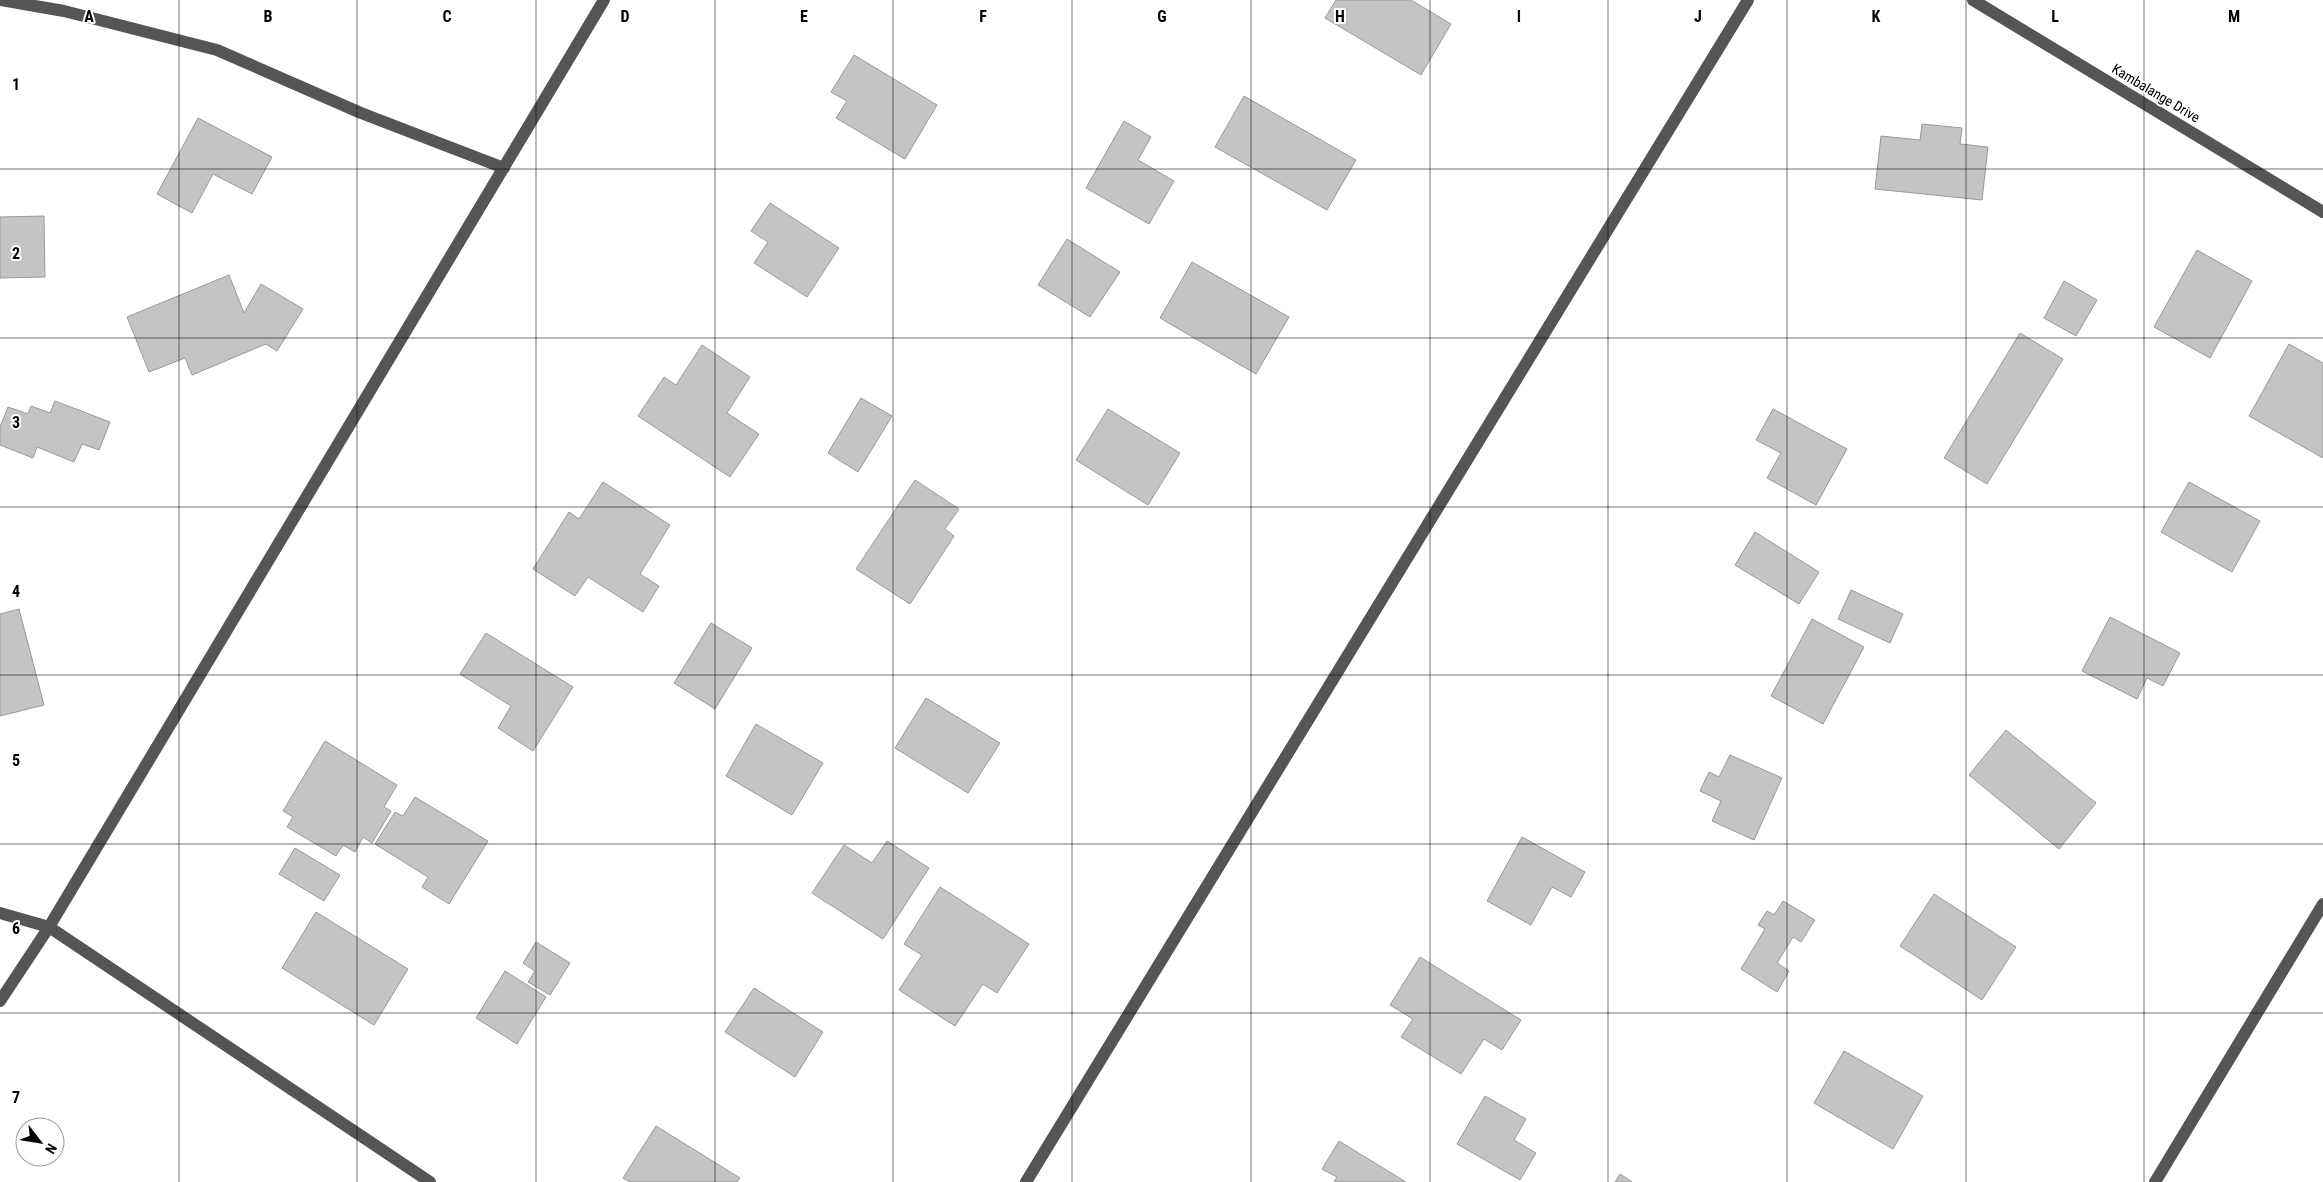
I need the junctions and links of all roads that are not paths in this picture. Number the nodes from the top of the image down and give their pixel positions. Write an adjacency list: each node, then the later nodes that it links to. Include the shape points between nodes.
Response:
1 (0, 0): 5 (street, via 64,11 217,50 361,113)
2 (604, 0): 5 (street)
3 (1748, 0): 12 (street)
4 (1973, 0): 6 (street, Kambalange Drive)
5 (504, 168): 9 (street)
6 (2323, 212)
7 (2323, 904): 13 (street)
8 (0, 913): 9 (street)
9 (48, 927): 10 (street); 11 (street)
10 (0, 1001)
11 (430, 1182)
12 (1026, 1182)
13 (2155, 1182)

